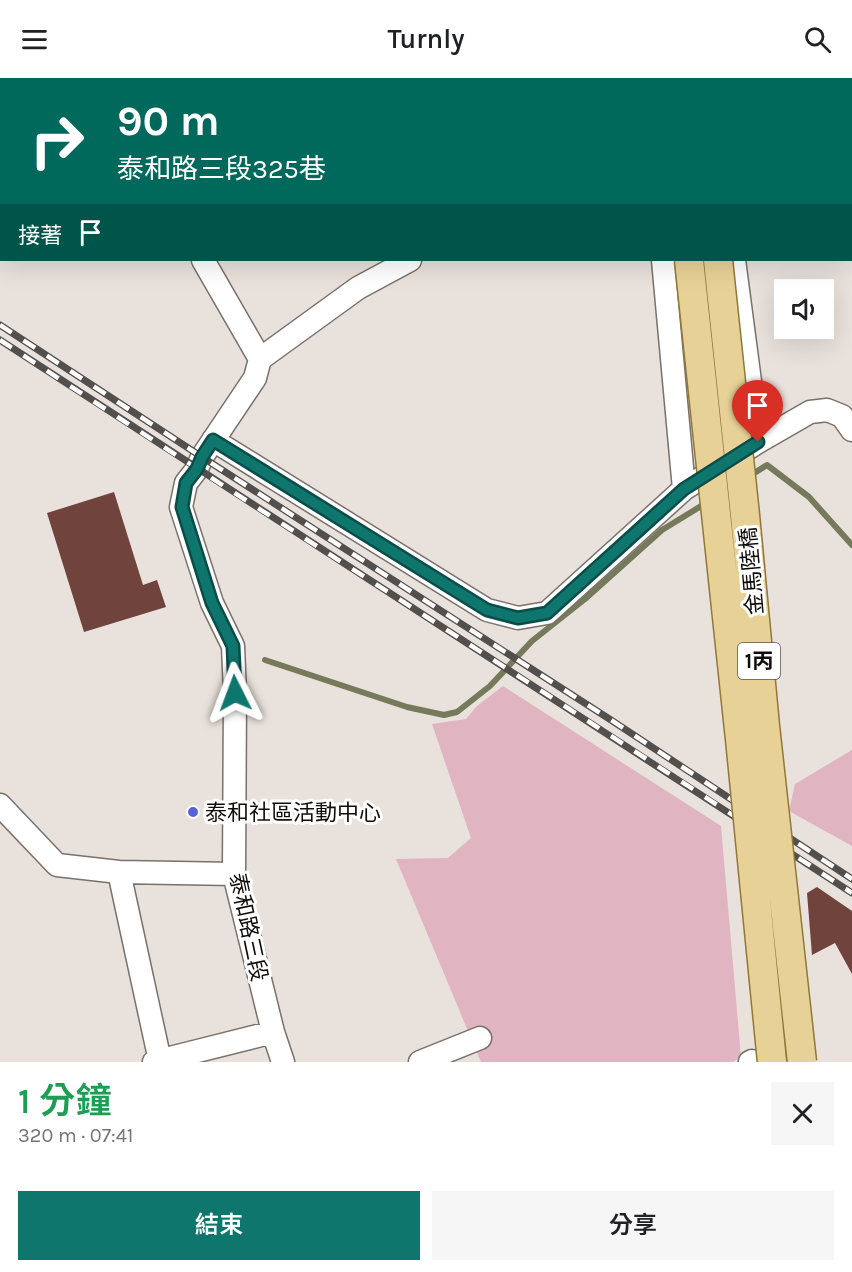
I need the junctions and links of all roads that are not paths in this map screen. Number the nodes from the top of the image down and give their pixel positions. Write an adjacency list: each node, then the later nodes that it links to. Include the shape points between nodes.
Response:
1 (204, 261): 7 (street)
2 (408, 261): 7 (street, via 358,288)
3 (663, 261): 11 (street)
4 (690, 261): 20 (main road, 金馬陸橋 / 1丙, bridge)
5 (718, 261): 21 (main road, 金馬陸橋 / 1丙, bridge)
6 (734, 261): 10 (street)
7 (260, 359): 9 (street, 泰和路三段, via 255,378)
8 (852, 430): 10 (street, via 842,416 827,410 810,412)
9 (213, 440): 11 (street, via 487,610 518,618 547,613); 14 (street, 泰和路三段, via 186,483 182,507 212,603 233,646)
10 (758, 442): 11 (street)
11 (684, 489)
12 (0, 805): 13 (street, via 57,865)
13 (119, 872): 14 (street); 17 (street)
14 (234, 874): 15 (street, 泰和路三段)
15 (273, 1032): 17 (street); 18 (street, 泰和路三段)
16 (480, 1038): 19 (street)
17 (157, 1061)
18 (283, 1062)
19 (420, 1062)
20 (758, 1062)
21 (802, 1062)

